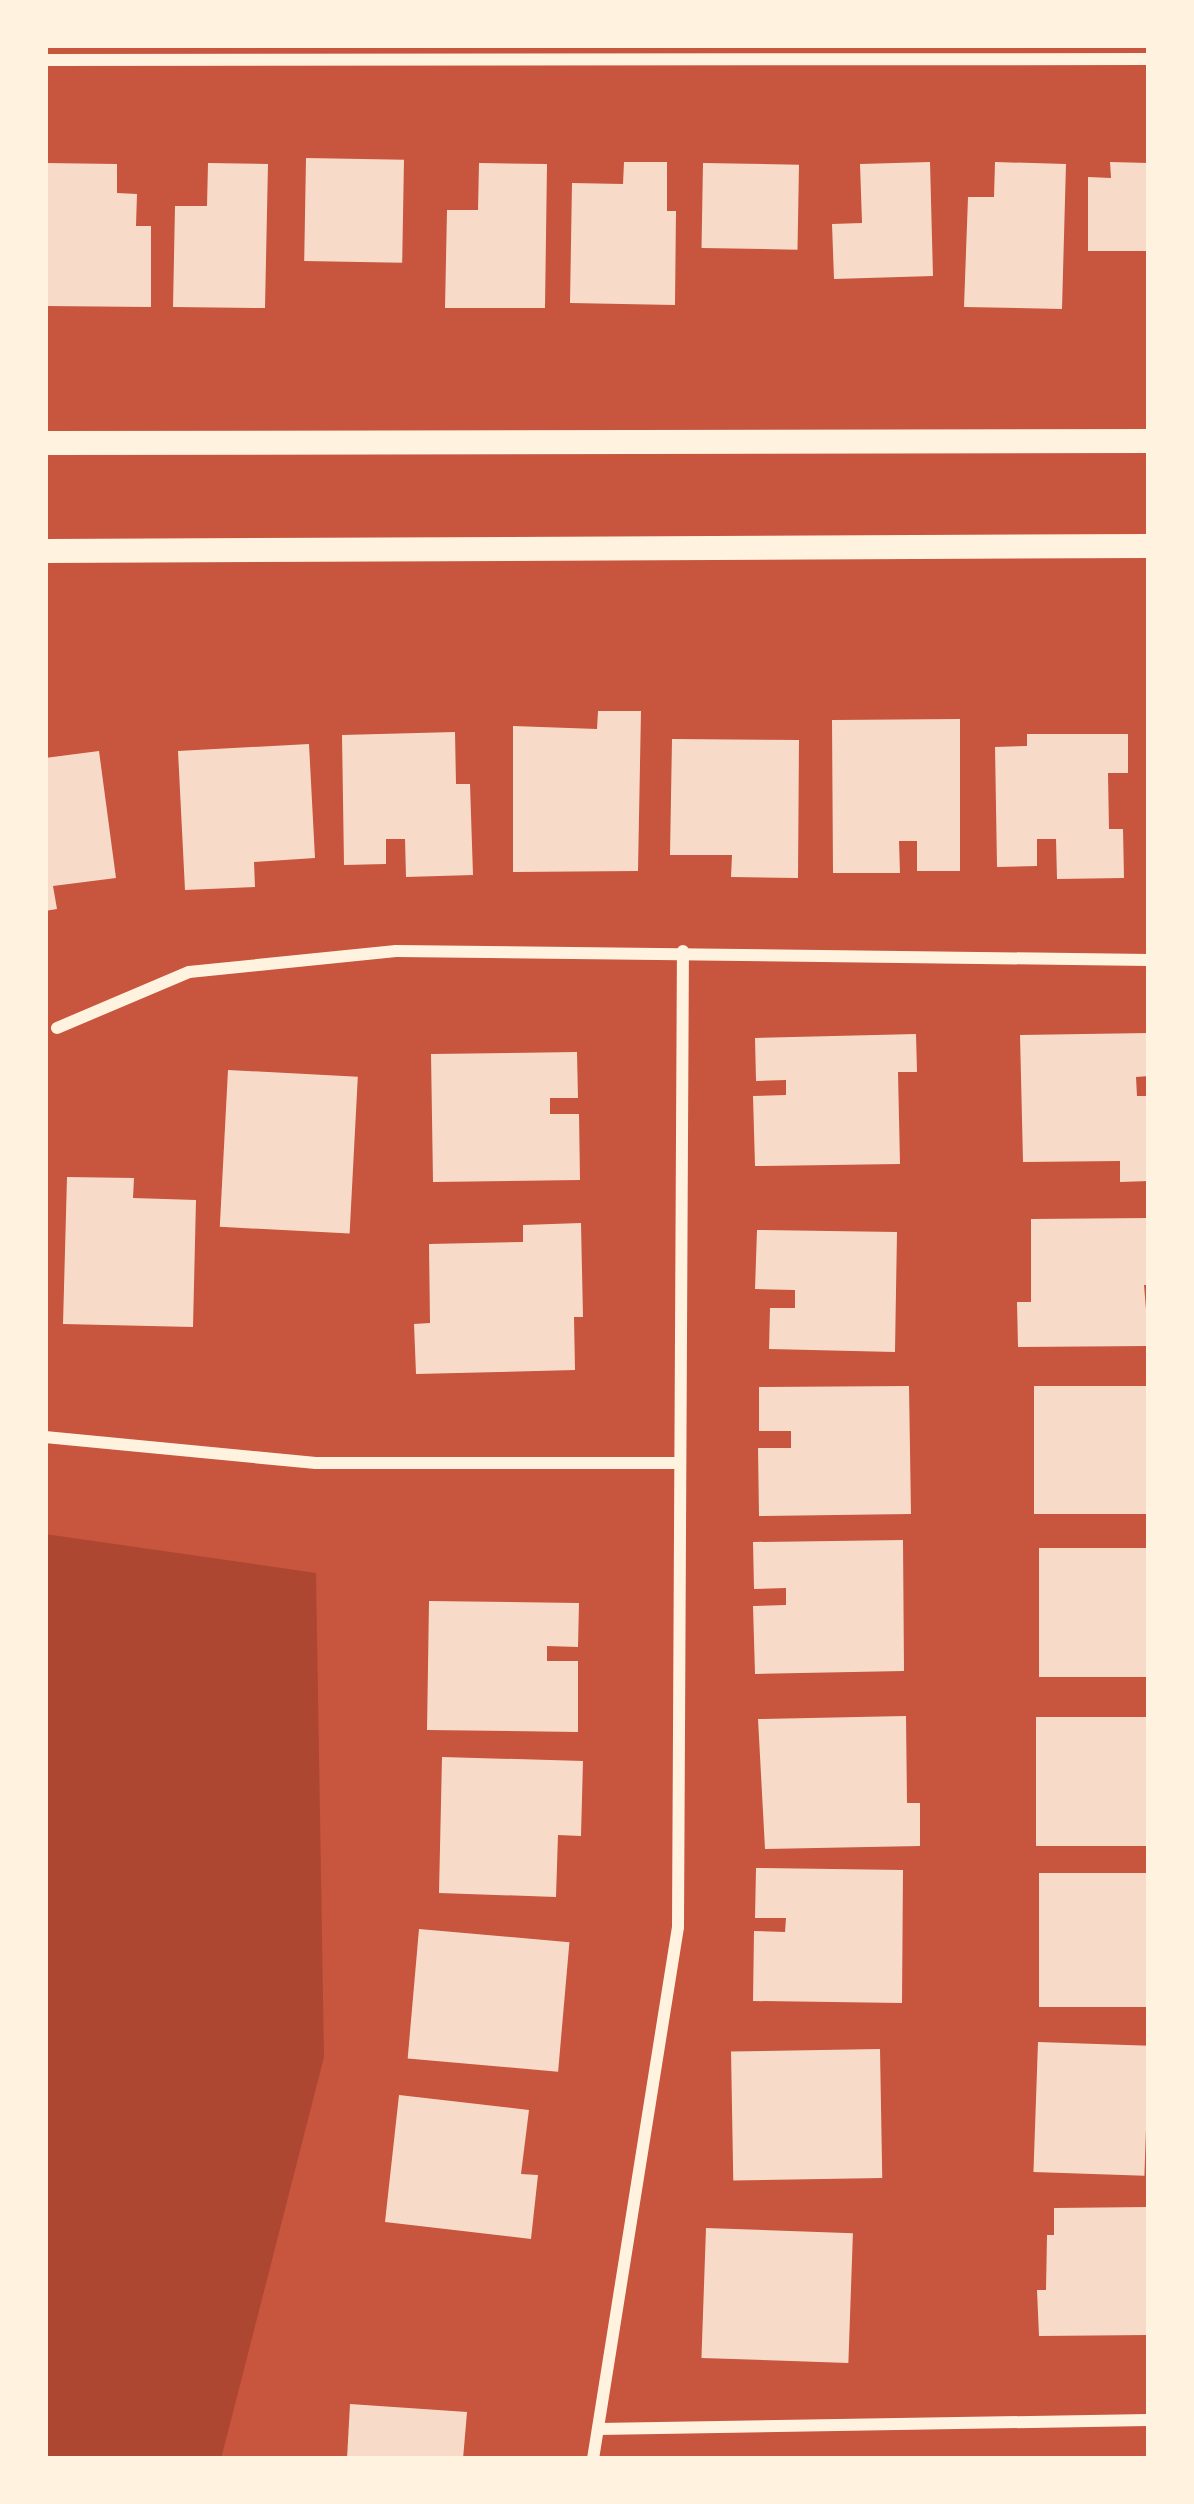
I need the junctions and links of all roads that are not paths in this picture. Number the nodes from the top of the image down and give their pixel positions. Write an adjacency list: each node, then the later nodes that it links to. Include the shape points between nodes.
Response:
1 (389, 51): 2 (street); 3 (street)
2 (1149, 58)
3 (45, 60)
4 (1149, 441): 5 (main road)
5 (45, 443)
6 (1149, 546): 7 (main road)
7 (45, 550)
8 (683, 951): 9 (street); 10 (street, via 396,951 189,972); 12 (street)
9 (1149, 960)
10 (57, 1028)
11 (45, 1437): 12 (street, via 316,1463)
12 (678, 1463): 14 (street, via 678,1928)
13 (1149, 2420): 14 (street)
14 (598, 2429): 15 (street)
15 (593, 2459)

